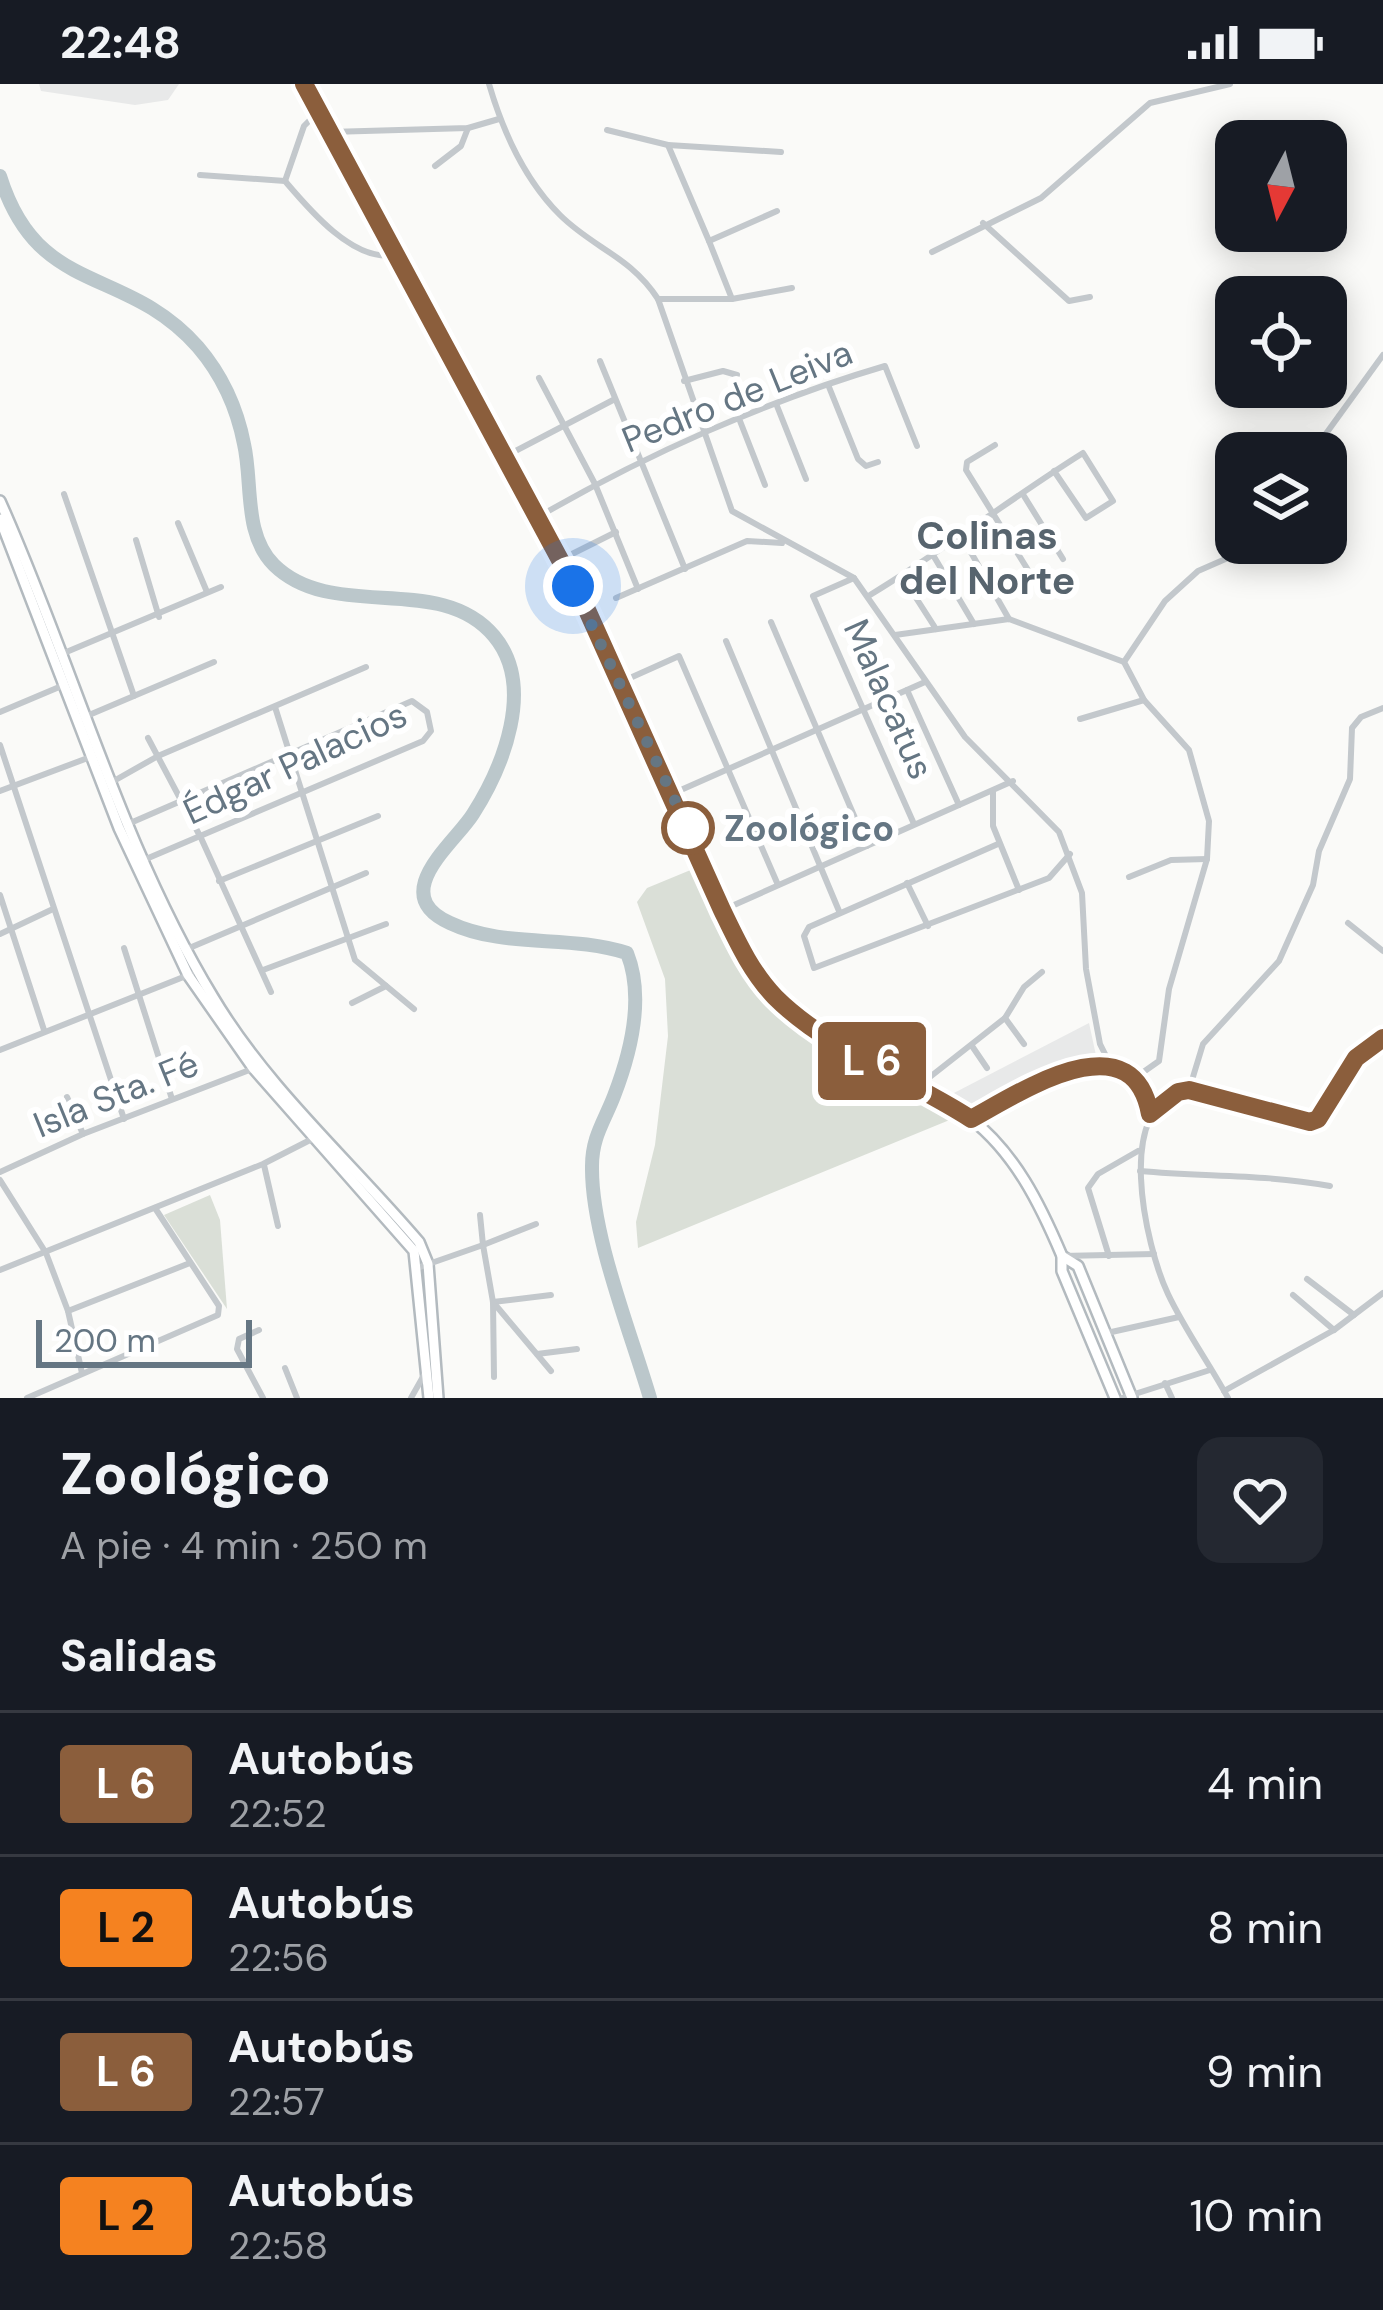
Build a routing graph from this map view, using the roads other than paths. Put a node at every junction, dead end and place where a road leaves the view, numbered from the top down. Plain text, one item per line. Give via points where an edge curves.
1 (307, 84) edge
2 (489, 84) edge
3 (1230, 84) edge
4 (318, 112) junction
5 (499, 118) junction
6 (468, 128) junction
7 (607, 130) dead end
8 (329, 132) junction
9 (668, 146) junction
10 (781, 152) dead end
11 (435, 166) dead end
12 (200, 175) dead end
13 (285, 181) junction
14 (777, 211) dead end
15 (983, 223) junction
16 (709, 241) junction
17 (932, 252) dead end
18 (392, 255) junction
19 (791, 288) dead end
20 (1090, 296) dead end
21 (658, 299) junction
22 (732, 299) junction
23 (1383, 355) edge
24 (600, 361) dead end
25 (737, 375) dead end
26 (539, 378) dead end
27 (684, 381) junction
28 (829, 387) junction
29 (615, 399) junction
30 (777, 406) junction
31 (740, 421) junction
32 (562, 425) junction
33 (1327, 432) edge
34 (705, 435) junction
35 (917, 446) dead end
36 (995, 446) dead end
37 (502, 458) junction
38 (878, 462) dead end
39 (641, 463) junction
40 (1054, 470) junction
41 (806, 478) dead end
42 (595, 484) junction
43 (764, 484) dead end
44 (64, 494) dead end
45 (1023, 496) junction
46 (0, 502) edge
47 (992, 514) junction
48 (0, 519) edge
49 (535, 519) junction
50 (178, 523) dead end
51 (616, 532) junction
52 (961, 535) junction
53 (4, 537) edge
54 (136, 540) dead end
55 (791, 544) junction
56 (933, 555) junction
57 (1063, 560) dead end
58 (559, 561) junction
59 (1215, 564) edge
60 (685, 569) junction
61 (902, 576) junction
62 (854, 578) junction
63 (1033, 578) dead end
64 (221, 587) dead end
65 (638, 589) junction
66 (35, 593) junction
67 (208, 593) junction
68 (870, 595) junction
69 (616, 598) dead end
70 (159, 617) junction
71 (1009, 619) junction
72 (771, 622) dead end
73 (974, 624) junction
74 (936, 629) junction
75 (895, 635) junction
76 (112, 636) junction
77 (726, 641) dead end
78 (64, 653) junction
79 (214, 662) dead end
80 (1124, 662) junction
81 (366, 668) dead end
82 (621, 682) junction
83 (925, 682) junction
84 (67, 684) junction
85 (907, 690) junction
86 (134, 696) junction
87 (1144, 700) junction
88 (275, 707) junction
89 (1383, 708) edge
90 (864, 710) junction
91 (0, 712) edge
92 (84, 717) junction
93 (1080, 719) dead end
94 (817, 730) junction
95 (148, 738) dead end
96 (0, 745) edge
97 (291, 750) junction
98 (772, 750) junction
99 (93, 756) junction
100 (158, 756) junction
101 (728, 769) junction
102 (1013, 781) junction
103 (16, 784) junction
104 (108, 784) junction
105 (0, 790) edge
106 (993, 790) junction
107 (304, 792) junction
108 (674, 794) junction
109 (181, 801) junction
110 (959, 805) junction
111 (378, 816) dead end
112 (914, 824) junction
113 (123, 826) junction
114 (201, 838) junction
115 (319, 839) junction
116 (998, 844) junction
117 (867, 846) junction
118 (1070, 854) junction
119 (146, 859) junction
120 (1207, 859) junction
121 (820, 866) junction
122 (366, 873) dead end
123 (1129, 877) dead end
124 (219, 881) junction
125 (907, 883) junction
126 (778, 885) junction
127 (333, 889) junction
128 (1019, 890) junction
129 (0, 895) edge
130 (53, 909) junction
131 (722, 910) junction
132 (839, 910) junction
133 (1348, 923) dead end
134 (386, 924) dead end
135 (241, 925) junction
136 (928, 926) junction
137 (9, 930) junction
138 (0, 934) edge
139 (348, 937) junction
140 (124, 948) dead end
141 (183, 951) junction
142 (1383, 951) edge
143 (262, 970) junction
144 (1042, 972) dead end
145 (193, 973) junction
146 (386, 986) junction
147 (271, 992) dead end
148 (137, 995) junction
149 (352, 1003) dead end
150 (414, 1010) dead end
151 (92, 1015) junction
152 (1005, 1018) junction
153 (44, 1030) junction
154 (1383, 1038) edge
155 (1024, 1044) dead end
156 (972, 1046) junction
157 (0, 1050) edge
158 (257, 1065) junction
159 (987, 1068) dead end
160 (1113, 1070) junction
161 (918, 1086) junction
162 (1189, 1090) junction
163 (67, 1097) dead end
164 (172, 1099) junction
165 (1150, 1114) junction
166 (124, 1119) junction
167 (971, 1119) junction
168 (82, 1134) junction
169 (314, 1138) junction
170 (1140, 1150) junction
171 (263, 1164) junction
172 (1140, 1171) junction
173 (0, 1176) edge
174 (1330, 1186) dead end
175 (155, 1208) junction
176 (480, 1216) dead end
177 (536, 1224) dead end
178 (278, 1226) dead end
179 (483, 1245) junction
180 (46, 1253) junction
181 (1154, 1254) junction
182 (1063, 1256) junction
183 (1108, 1256) junction
184 (190, 1263) junction
185 (424, 1265) junction
186 (0, 1270) edge
187 (1307, 1280) dead end
188 (1383, 1293) edge
189 (551, 1295) dead end
190 (1293, 1295) dead end
191 (493, 1303) junction
192 (68, 1311) junction
193 (1354, 1315) junction
194 (1180, 1317) junction
195 (427, 1320) junction
196 (260, 1330) dead end
197 (1334, 1330) junction
198 (1106, 1334) junction
199 (577, 1349) dead end
200 (537, 1354) junction
201 (285, 1368) dead end
202 (1211, 1370) junction
203 (551, 1371) dead end
204 (426, 1372) junction
205 (82, 1375) junction
206 (494, 1377) dead end
207 (1165, 1383) junction
208 (1226, 1395) edge
209 (1125, 1397) edge
210 (27, 1398) edge
211 (263, 1398) edge
212 (297, 1398) edge
213 (411, 1398) edge
214 (434, 1398) edge
215 (1172, 1398) edge

1 - 4 main road
2 - 5 street
3 - 15 street via 1150,103 1041,198
4 - 8 main road
4 - 13 street via 304,126
5 - 6 street
5 - 21 street via 562,217 642,275
6 - 8 street
6 - 11 street via 461,146
7 - 9 street
8 - 18 main road
9 - 10 street
9 - 16 street
12 - 13 street
13 - 18 street via 358,248
14 - 16 street
15 - 17 street
15 - 20 street via 1069,301
16 - 22 street
18 - 37 main road
19 - 22 street
21 - 22 street
21 - 27 street
23 - 33 street
24 - 29 street
25 - 27 street
26 - 32 street
27 - 34 street
28 - 30 street, Pedro de Leiva
28 - 35 street, Pedro de Leiva via 884,366
28 - 38 street via 858,459
29 - 32 street
29 - 39 street
30 - 31 street, Pedro de Leiva
30 - 41 street
31 - 34 street, Pedro de Leiva
31 - 43 street
32 - 37 street
32 - 42 street
34 - 39 street, Pedro de Leiva
34 - 55 street via 732,511
36 - 47 street via 965,467
37 - 49 main road
39 - 42 street, Pedro de Leiva
39 - 60 street
40 - 40 street via 1087,454 1113,499 1086,518
40 - 45 street
42 - 49 street, Pedro de Leiva
42 - 51 street
44 - 76 street
45 - 47 street
45 - 57 street
46 - 66 main road
47 - 52 street
47 - 63 street
48 - 53 main road
49 - 58 main road
50 - 67 street
51 - 58 street
51 - 65 street
52 - 56 street
52 - 71 street
53 - 66 main road
54 - 70 street
55 - 60 street via 747,541
55 - 62 street
56 - 61 street
56 - 73 street
58 - 82 main road
59 - 80 street via 1165,602
60 - 65 street
61 - 68 street
61 - 74 street
62 - 68 street
62 - 90 street, Malacatus via 813,596
64 - 67 street
65 - 69 street
66 - 78 main road
66 - 84 main road
67 - 70 street
68 - 75 street
70 - 76 street
71 - 73 street
71 - 80 street
72 - 94 street
73 - 74 street
74 - 75 street
75 - 83 street
76 - 78 street
76 - 86 street
77 - 98 street
78 - 92 main road
79 - 86 street
80 - 87 street
81 - 88 street
82 - 101 street via 679,656
82 - 108 main road
83 - 85 street
83 - 102 street via 965,737
84 - 91 street
84 - 92 main road
85 - 90 street
85 - 110 street
86 - 92 street
87 - 93 street
87 - 120 street via 1196,767 1209,821
88 - 97 street
88 - 100 street
89 - 162 street via 1352,728 1349,779 1279,961 1203,1044
90 - 94 street
90 - 112 street, Malacatus
92 - 99 main road
92 - 104 main road
94 - 98 street
94 - 117 street
95 - 100 street
96 - 103 street
97 - 107 street
97 - 107 street, Édgar Palacios via 412,701 427,712 430,736
97 - 109 street
98 - 101 street
98 - 121 street
99 - 103 street
99 - 104 main road
100 - 104 street
100 - 109 street
101 - 108 street
101 - 126 street
102 - 106 street
102 - 118 street
103 - 105 street
103 - 130 street
104 - 113 main road
106 - 110 street
106 - 116 street
107 - 114 street, Édgar Palacios
107 - 115 street
108 - 131 main road
109 - 113 street
109 - 114 street
110 - 112 street
111 - 115 street
112 - 117 street
113 - 119 main road
113 - 141 main road
114 - 119 street, Édgar Palacios
114 - 124 street
115 - 124 street
115 - 127 street
116 - 125 street
116 - 128 street
117 - 121 street
118 - 128 street via 1049,878
118 - 160 street via 1082,893 1094,1024
119 - 141 main road
120 - 123 street via 1171,860
120 - 160 street via 1169,989 1159,1061 1142,1073
121 - 126 street
121 - 132 street
122 - 127 street
124 - 135 street
125 - 132 street
125 - 136 street
126 - 131 street
127 - 135 street
127 - 139 street
128 - 136 street
129 - 137 street
130 - 137 street
130 - 151 street
131 - 161 main road via 777,999
132 - 136 street via 806,931 816,969
133 - 142 street
134 - 139 street
135 - 141 street
135 - 143 street
137 - 138 street
137 - 153 street
139 - 143 street
139 - 146 street via 355,960
140 - 148 street
141 - 145 main road
143 - 147 street
144 - 152 street
145 - 148 street
145 - 158 main road
146 - 149 street
146 - 150 street
148 - 151 street
148 - 164 street
151 - 153 street
151 - 166 street
152 - 155 street
152 - 156 street
153 - 157 street
154 - 162 street via 1356,1058 1310,1122
156 - 159 street
156 - 161 street
158 - 164 street, Isla Sta. Fé
158 - 169 main road
158 - 185 main road via 418,1242
160 - 165 street via 1138,1087
160 - 167 street via 1069,1066
161 - 167 main road
162 - 165 street
163 - 168 street
164 - 166 street, Isla Sta. Fé
165 - 170 street
166 - 168 street, Isla Sta. Fé
167 - 182 main road via 1018,1167
168 - 173 street, Isla Sta. Fé
169 - 171 street
169 - 185 main road
170 - 172 street
170 - 183 street via 1088,1188
171 - 175 street
171 - 178 street
172 - 174 street via 1221,1179 1249,1173
172 - 181 street
173 - 180 street
175 - 180 street
175 - 184 street
176 - 179 street
177 - 179 street
179 - 185 street
179 - 191 street
180 - 186 street
180 - 192 street
181 - 183 street
181 - 194 street
182 - 183 street
182 - 198 main road via 1078,1266
182 - 209 main road via 1063,1271
184 - 192 street
184 - 205 street via 220,1311
185 - 195 main road
187 - 193 street
188 - 193 street
189 - 191 street
190 - 197 street
191 - 200 street
191 - 206 street
192 - 205 street
193 - 197 street
194 - 198 street
194 - 202 street
195 - 204 main road
195 - 214 main road
196 - 211 street via 237,1349
197 - 208 street
198 - 209 main road
199 - 200 street
200 - 203 street
201 - 212 street
202 - 207 street
202 - 208 street
204 - 213 street
204 - 214 main road
205 - 210 street
207 - 209 street
207 - 215 street

